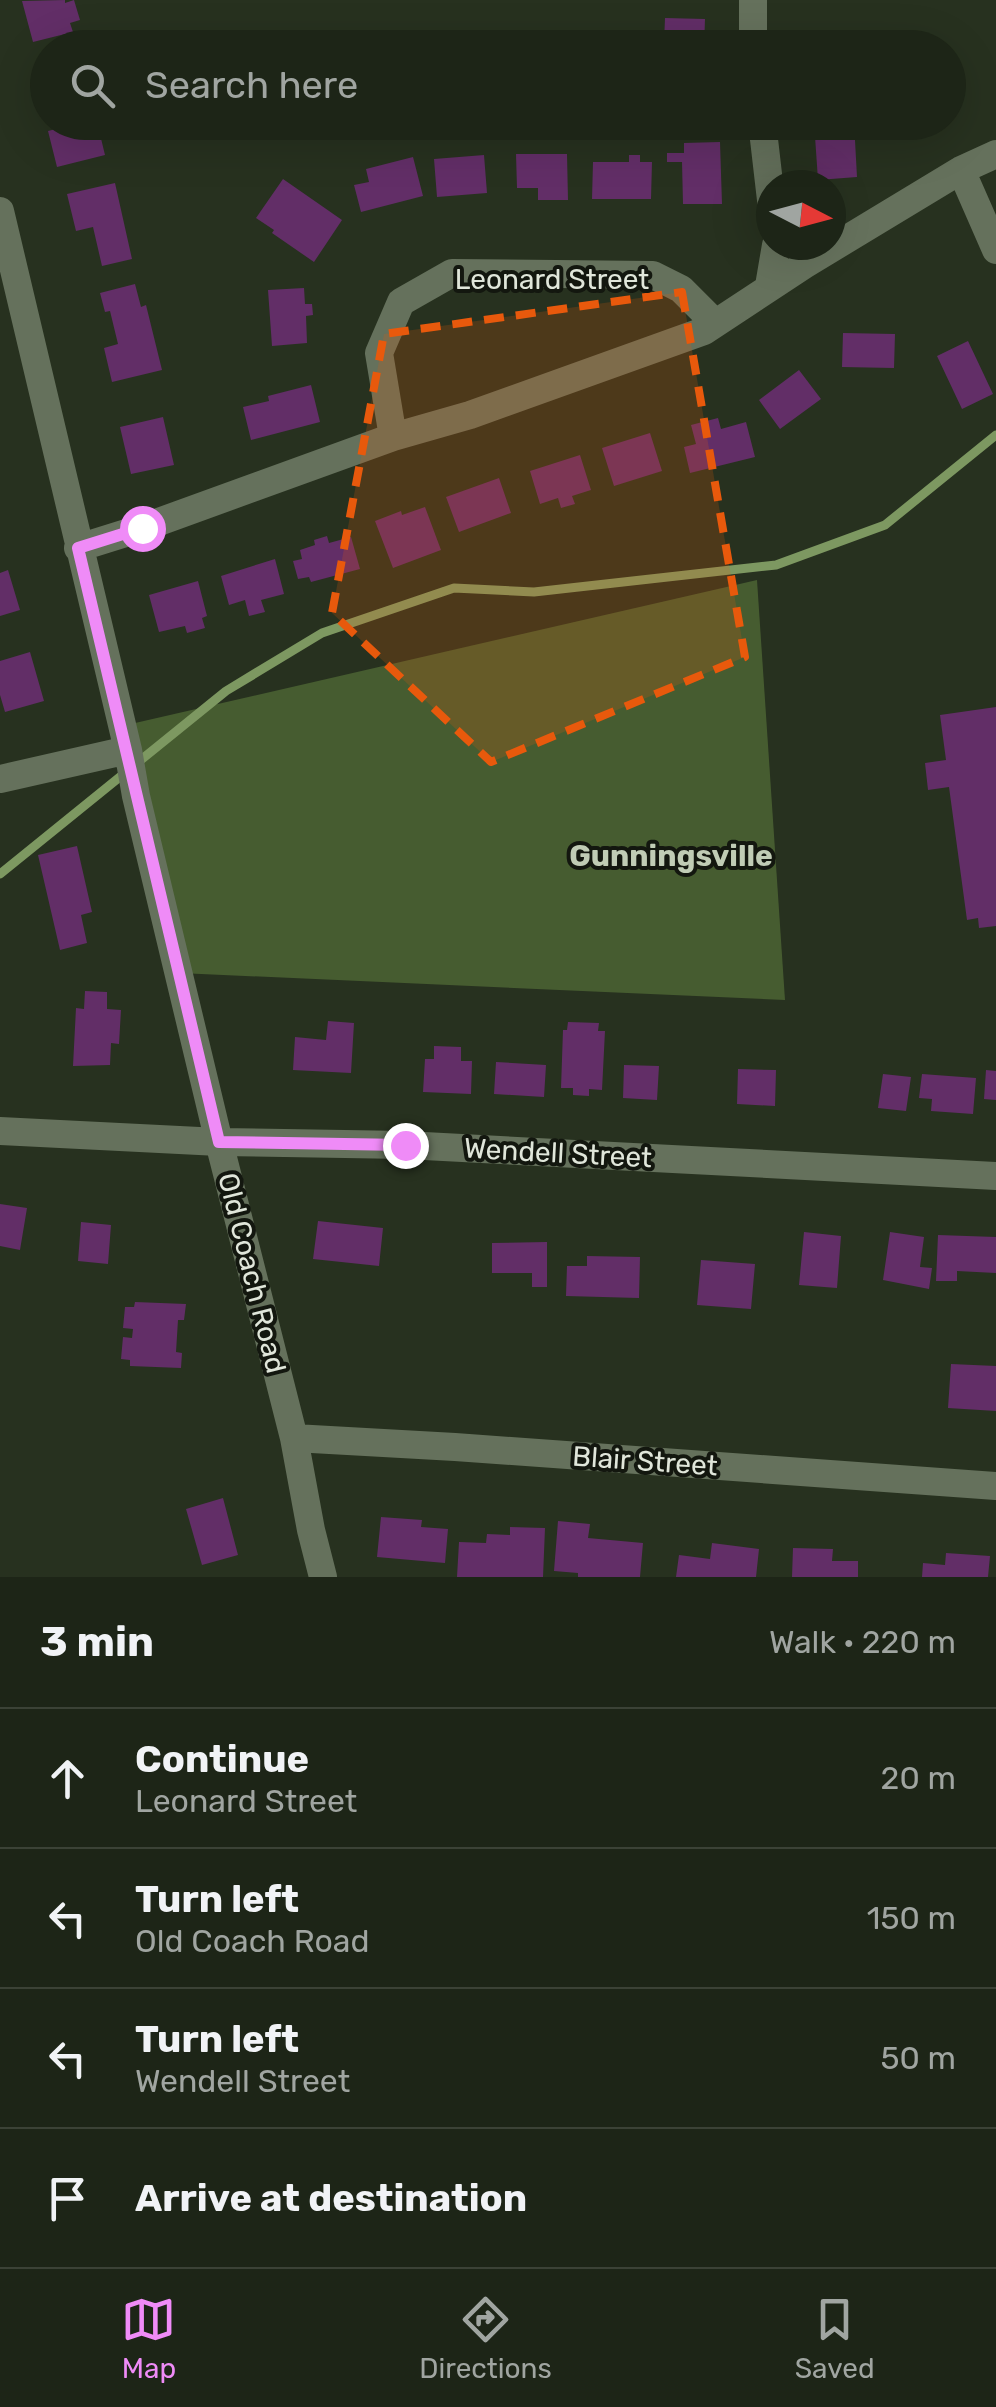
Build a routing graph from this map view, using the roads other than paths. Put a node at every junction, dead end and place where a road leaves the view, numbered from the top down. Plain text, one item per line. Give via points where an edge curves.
1 (753, 0) edge
2 (753, 30) edge
3 (764, 140) edge
4 (996, 154) edge
5 (768, 170) edge
6 (961, 170) junction
7 (0, 210) edge
8 (996, 250) edge
9 (774, 260) edge
10 (770, 286) junction
11 (714, 323) junction
12 (393, 437) junction
13 (78, 548) junction
14 (128, 750) junction
15 (0, 779) edge
16 (0, 1131) edge
17 (219, 1142) junction
18 (996, 1176) edge
19 (294, 1438) junction
20 (996, 1486) edge
21 (323, 1577) edge

1 - 2 street
3 - 5 street
4 - 6 street
6 - 8 street
6 - 10 street
7 - 13 street, Old Coach Road
9 - 10 street
10 - 11 street
11 - 12 street
11 - 12 street, Leonard Street via 681,290 653,276 452,273 400,302 380,354
12 - 13 street
13 - 14 street, Old Coach Road
14 - 15 street
14 - 17 street, Old Coach Road
16 - 17 street, Wendell Street
17 - 18 street, Wendell Street via 405,1145
17 - 19 street, Old Coach Road
19 - 20 street, Blair Street
19 - 21 street, Old Coach Road

